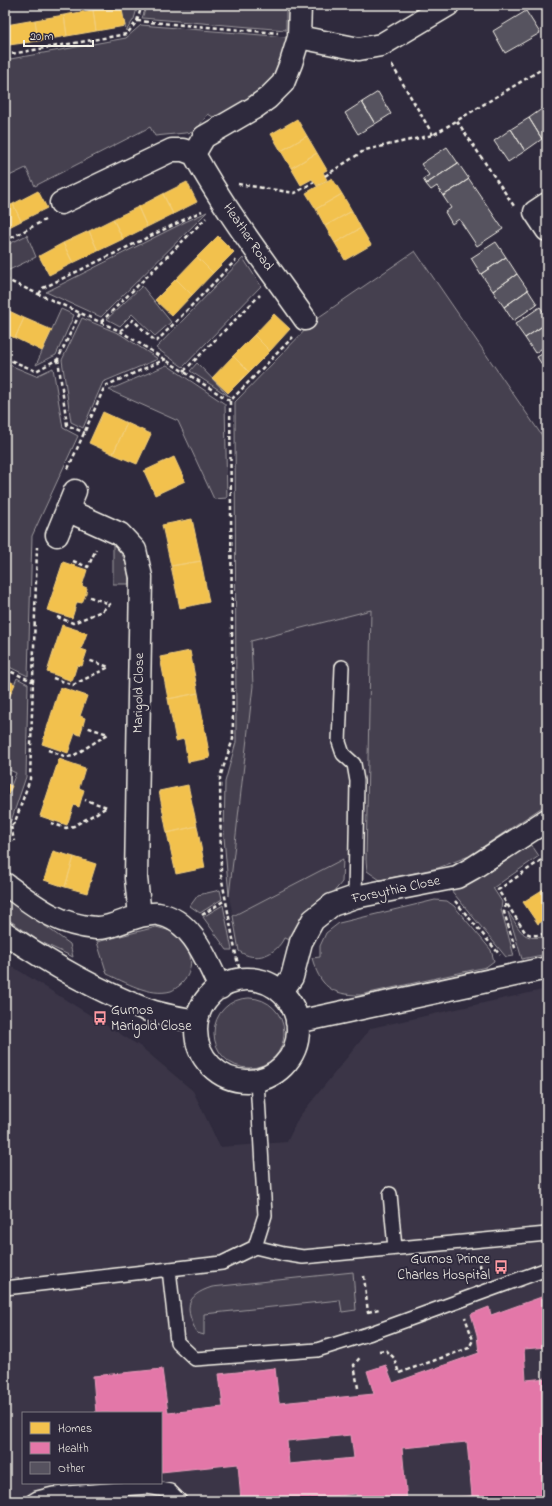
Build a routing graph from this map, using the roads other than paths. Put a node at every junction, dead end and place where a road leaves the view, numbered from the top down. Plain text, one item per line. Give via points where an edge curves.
1 (300, 5) edge
2 (448, 5) edge
3 (299, 37) junction
4 (194, 154) junction
5 (61, 203) road end
6 (541, 208) edge
7 (547, 230) edge
8 (305, 319) road end
9 (57, 535) dead end
10 (342, 667) dead end
11 (547, 820) edge
12 (5, 884) edge
13 (355, 897) junction
14 (140, 916) junction
15 (5, 933) edge
16 (547, 968) edge
17 (220, 988) junction
18 (281, 992) junction
19 (196, 1021) junction
20 (298, 1022) junction
21 (257, 1081) junction
22 (390, 1194) dead end
23 (547, 1234) edge
24 (255, 1247) junction
25 (395, 1248) junction
26 (169, 1269) junction
27 (547, 1269) edge
28 (5, 1288) edge
29 (32, 1501) edge
30 (180, 1501) edge

1 - 3 street
2 - 3 street via 381,45 359,49
3 - 4 street via 282,83 254,108 204,137
4 - 5 street via 184,150 172,150
4 - 8 street, Heather Road via 218,203
6 - 7 street
9 - 14 street, Marigold Close via 69,491 135,550 141,577 136,878
10 - 13 lane via 339,742 343,754 354,764 357,781
11 - 13 street, Forsythia Close via 457,877
12 - 14 street via 61,922 98,928
13 - 18 street, Forsythia Close via 332,906 313,920 301,942 292,977
14 - 17 street via 158,914 178,922 194,939
15 - 19 street via 87,983 146,1010
16 - 20 street
17 - 18 street via 234,980 251,979 267,983
17 - 19 street via 205,999
18 - 20 street via 292,1006
19 - 21 street via 197,1046 214,1070 227,1078 242,1082
20 - 21 street via 293,1052 284,1066 272,1075
21 - 24 lane via 265,1216
22 - 25 lane
23 - 25 lane
24 - 25 lane via 303,1257
24 - 26 lane via 222,1263
26 - 27 lane via 177,1342 195,1359 317,1350
26 - 28 lane
29 - 30 lane via 53,1494 148,1487 170,1491

